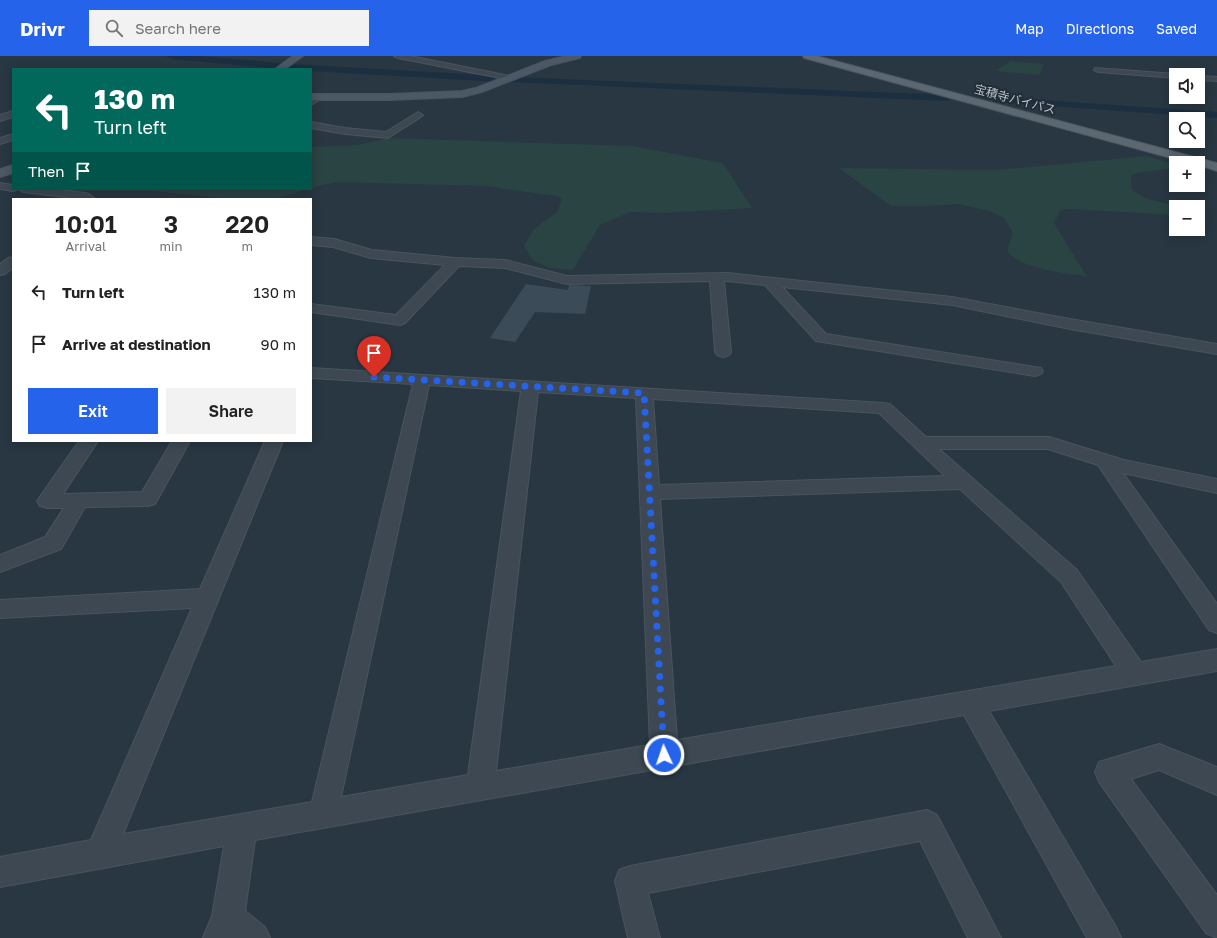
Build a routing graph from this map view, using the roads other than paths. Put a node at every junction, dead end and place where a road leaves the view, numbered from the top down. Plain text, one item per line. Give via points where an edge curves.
1 (299, 56) edge
2 (398, 56) edge
3 (577, 56) edge
4 (807, 56) edge
5 (819, 56) edge
6 (281, 68) edge
7 (1098, 70) dead end
8 (1169, 75) edge
9 (510, 78) junction
10 (1205, 78) edge
11 (1217, 79) edge
12 (316, 97) edge
13 (12, 114) edge
14 (418, 115) dead end
15 (0, 118) edge
16 (312, 119) edge
17 (12, 137) edge
18 (0, 141) edge
19 (1217, 162) edge
20 (1217, 167) edge
21 (12, 169) edge
22 (0, 173) edge
23 (0, 186) edge
24 (12, 188) edge
25 (32, 190) edge
26 (88, 198) edge
27 (312, 241) edge
28 (12, 262) edge
29 (455, 262) junction
30 (0, 271) edge
31 (717, 277) junction
32 (769, 281) junction
33 (312, 308) edge
34 (1217, 349) edge
35 (723, 352) dead end
36 (1036, 371) dead end
37 (312, 373) edge
38 (422, 380) junction
39 (530, 386) junction
40 (644, 393) junction
41 (88, 442) edge
42 (180, 442) edge
43 (274, 442) edge
44 (921, 443) junction
45 (1104, 460) junction
46 (964, 482) junction
47 (1217, 486) edge
48 (649, 492) junction
49 (78, 501) junction
50 (0, 564) edge
51 (207, 598) junction
52 (0, 609) edge
53 (1217, 623) edge
54 (1217, 660) edge
55 (1135, 674) junction
56 (970, 702) junction
57 (664, 755) junction
58 (1217, 781) edge
59 (480, 787) junction
60 (323, 814) junction
61 (242, 828) junction
62 (100, 853) junction
63 (0, 872) edge
64 (1217, 922) edge
65 (224, 928) edge
66 (254, 938) edge
67 (644, 938) edge
68 (985, 938) edge
69 (1105, 938) edge

1 - 6 street
2 - 9 street
3 - 9 street via 548,63
4 - 20 main road, 宝積寺バイパス
5 - 19 main road, 宝積寺バイパス
7 - 8 street
9 - 12 street via 462,94
10 - 11 street
13 - 15 street
14 - 16 street via 388,135 345,130
17 - 18 street
21 - 22 street
23 - 24 street
25 - 26 street
27 - 29 street via 334,243 371,254
28 - 30 street
29 - 31 street via 505,264 567,280
29 - 33 street via 400,320
31 - 32 street
31 - 35 street
32 - 34 street via 952,301 1077,326
32 - 36 street via 821,338
37 - 38 street
38 - 39 street
38 - 60 street
39 - 40 street
39 - 59 street
40 - 44 street via 884,408
40 - 48 street
41 - 49 street via 47,501
42 - 49 street via 148,499
43 - 51 street
44 - 45 street via 1049,443
44 - 46 street
45 - 47 street
45 - 53 street
46 - 48 street
46 - 55 street via 1069,576
48 - 57 street
49 - 50 street via 53,543
51 - 52 street
51 - 62 street
54 - 55 street
55 - 56 street
56 - 57 street
56 - 69 street
57 - 59 street
58 - 64 street via 1159,757 1109,772
59 - 60 street
60 - 61 street
61 - 62 street
61 - 65 street
62 - 63 street
65 - 66 street
67 - 68 street via 630,881 927,825

